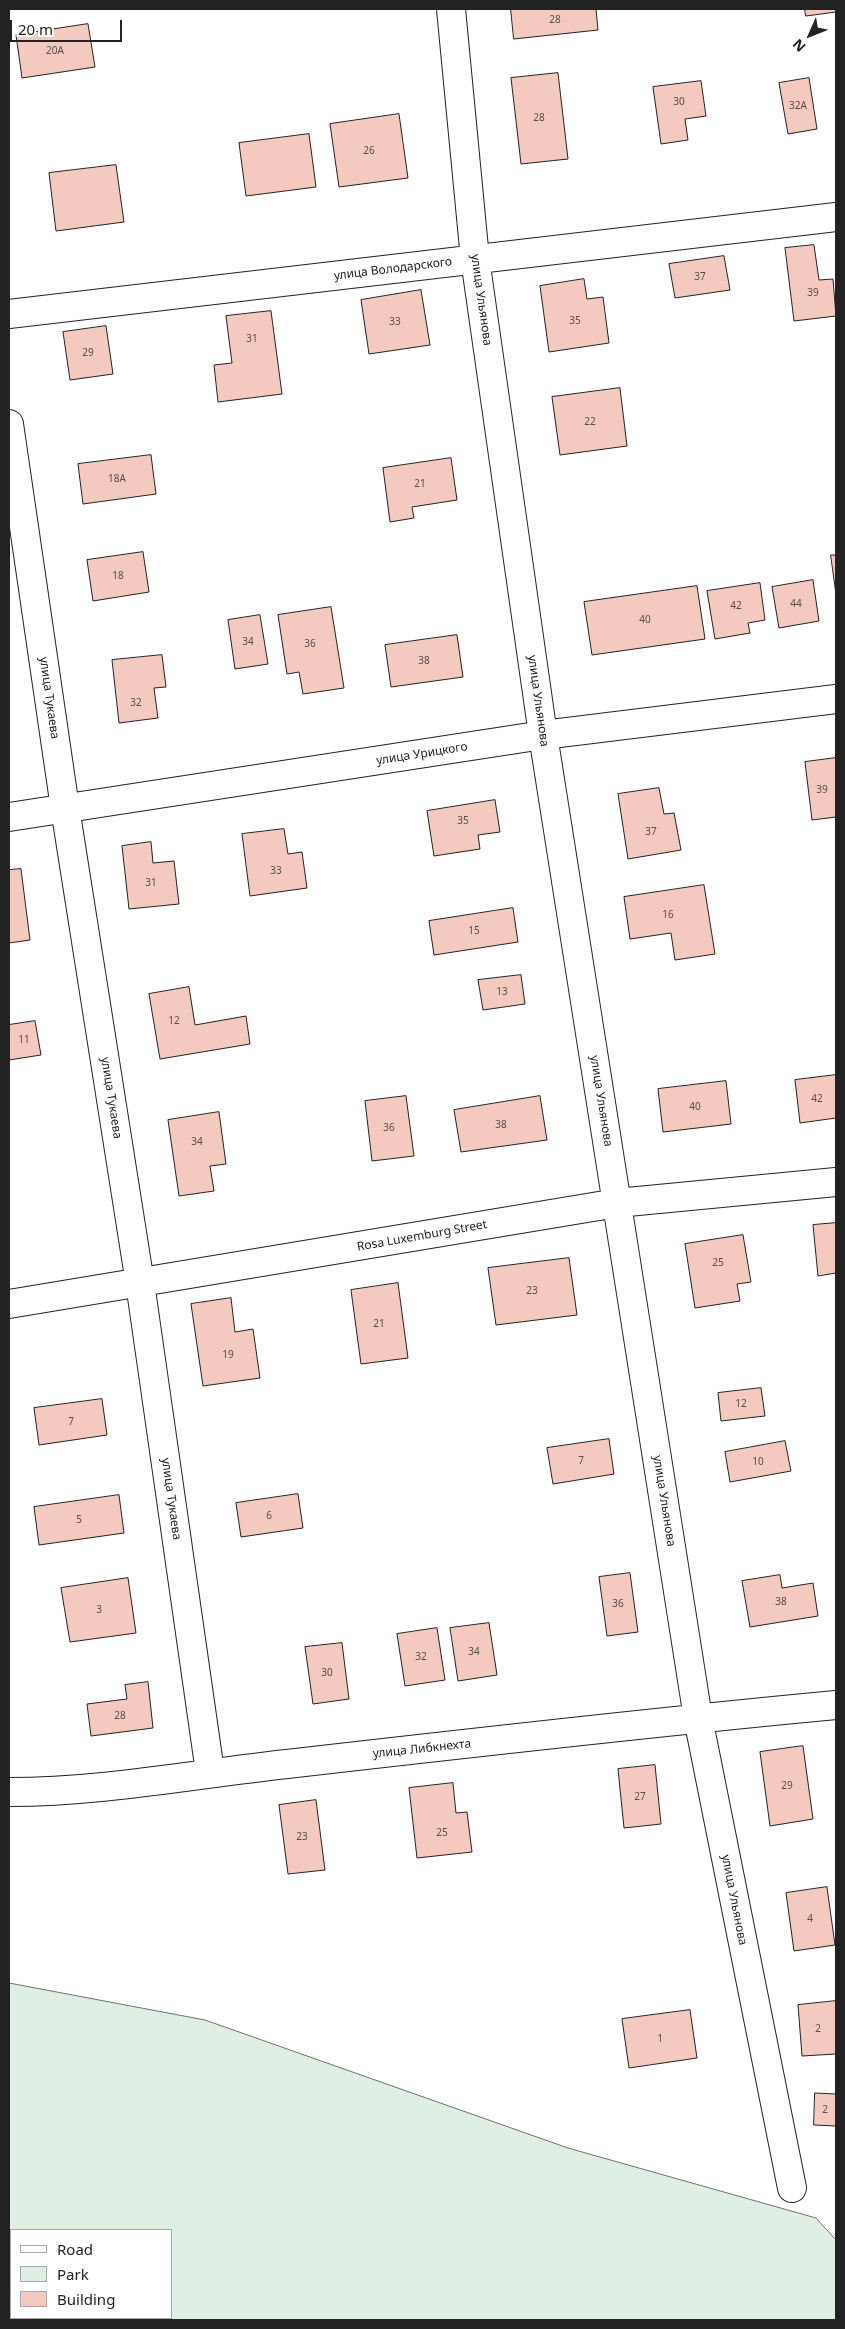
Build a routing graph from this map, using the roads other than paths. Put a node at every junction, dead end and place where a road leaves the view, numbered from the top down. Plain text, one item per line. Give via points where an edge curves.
1 (451, 9) edge
2 (836, 217) edge
3 (475, 259) junction
4 (9, 314) edge
5 (9, 424) edge
6 (836, 699) edge
7 (543, 735) junction
8 (65, 808) junction
9 (9, 816) edge
10 (836, 1182) edge
11 (616, 1203) junction
12 (140, 1283) junction
13 (9, 1304) edge
14 (836, 1705) edge
15 (698, 1718) junction
16 (210, 1772) junction
17 (9, 1792) edge
18 (792, 2188) dead end

1 - 3 street, улица Ульянова
2 - 3 street, улица Володарского
3 - 4 street, улица Володарского
3 - 7 street, улица Ульянова
5 - 8 street, улица Тукаева
6 - 7 street, улица Урицкого
7 - 8 street, улица Урицкого
7 - 11 street, улица Ульянова
8 - 9 street, улица Урицкого
8 - 12 street, улица Тукаева
10 - 11 street, Rosa Luxemburg Street
11 - 12 street, Rosa Luxemburg Street
11 - 15 street, улица Ульянова
12 - 13 street, Rosa Luxemburg Street
12 - 16 street, улица Тукаева
14 - 15 street, улица Либкнехта
15 - 16 street, улица Либкнехта
15 - 18 street, улица Ульянова
16 - 17 street, улица Либкнехта via 57,1792

